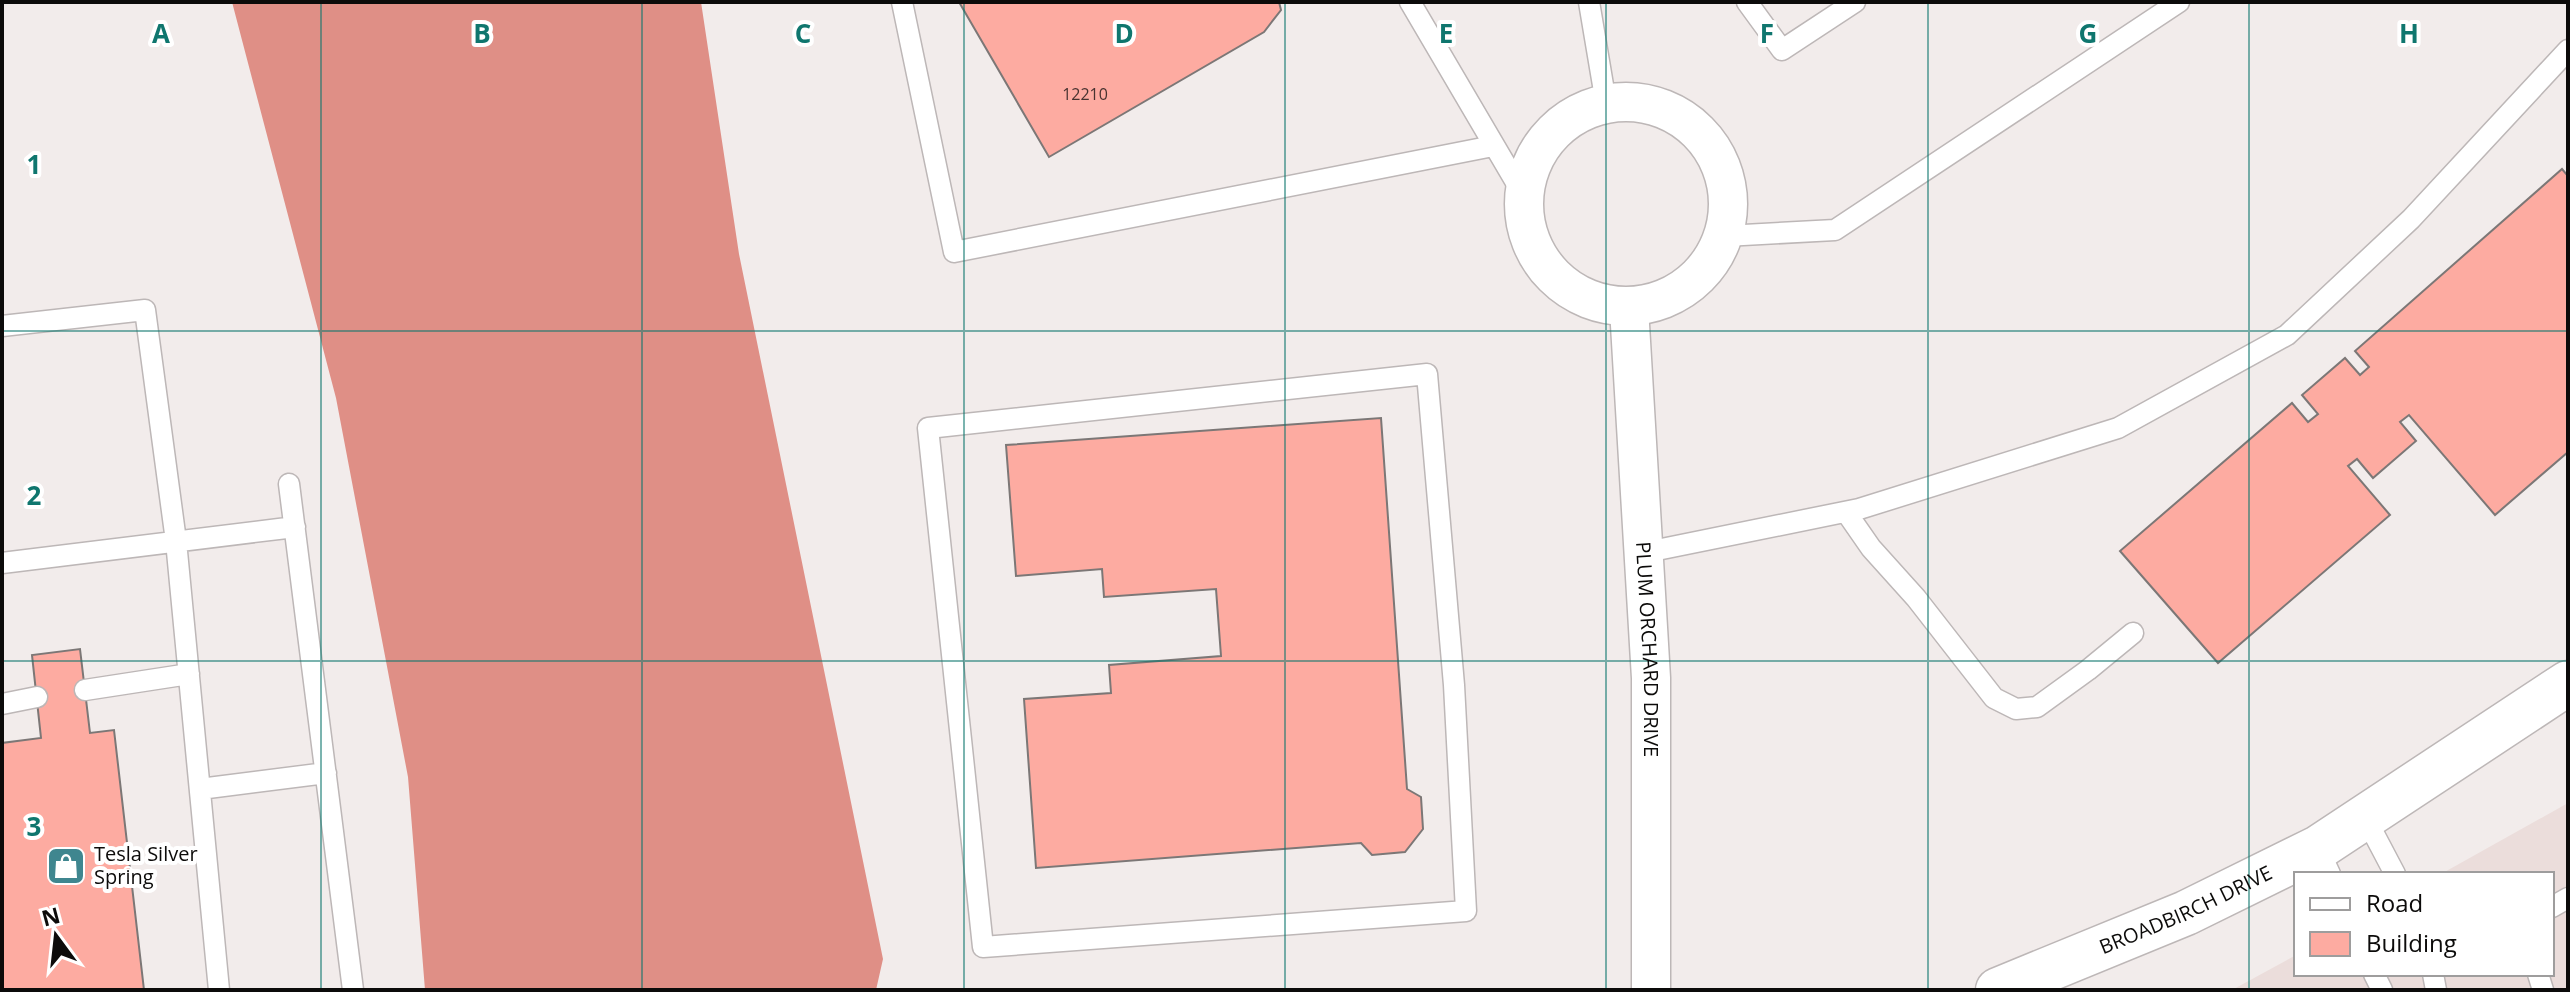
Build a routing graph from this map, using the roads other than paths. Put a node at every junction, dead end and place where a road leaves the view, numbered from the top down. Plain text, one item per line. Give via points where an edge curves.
1 (902, 2) edge
2 (1410, 2) edge
3 (1589, 2) edge
4 (1747, 2) edge
5 (1855, 2) edge
6 (2179, 2) edge
7 (2564, 64) edge
8 (1606, 103) junction
9 (1493, 146) junction
10 (1524, 196) junction
11 (1725, 236) junction
12 (1629, 308) junction
13 (2, 326) edge
14 (289, 484) dead end
15 (1846, 512) junction
16 (295, 527) junction
17 (176, 541) junction
18 (1642, 553) junction
19 (2, 563) edge
20 (2133, 633) dead end
21 (189, 674) junction
22 (2568, 683) edge
23 (1454, 685) joint
24 (85, 690) dead end
25 (37, 697) dead end
26 (2, 704) edge
27 (326, 773) junction
28 (200, 789) junction
29 (2365, 817) junction
30 (2324, 861) edge
31 (2294, 872) edge
32 (2295, 872) edge
33 (2394, 872) edge
34 (219, 990) edge
35 (353, 990) edge
36 (1651, 990) edge
37 (1998, 990) edge

1 - 9 lane via 954,252
2 - 9 lane
3 - 8 lane
4 - 5 lane via 1782,50
6 - 11 lane via 1835,230
7 - 15 lane via 2287,335 2118,428
8 - 10 street via 1575,115 1549,136 1531,164
8 - 11 street via 1648,103 1688,121 1717,153 1730,194
9 - 10 lane
10 - 12 street via 1526,230 1541,262 1564,287 1595,303
11 - 12 street via 1704,273 1671,298
12 - 18 street, PLUM ORCHARD DRIVE
13 - 17 lane via 145,310
14 - 16 lane
15 - 18 lane
15 - 20 lane via 1994,698 2016,709 2037,707
16 - 17 lane
16 - 27 lane
17 - 19 lane
17 - 21 lane
18 - 36 street, PLUM ORCHARD DRIVE via 1651,678
21 - 24 lane
21 - 28 lane
22 - 29 street, BROADBIRCH DRIVE
23 - 23 lane via 1427,374 928,428 983,947 1466,911
25 - 26 lane
27 - 28 lane
27 - 35 lane
28 - 34 lane
29 - 30 street, BROADBIRCH DRIVE
29 - 33 lane
30 - 32 street, BROADBIRCH DRIVE
31 - 37 street, BROADBIRCH DRIVE

